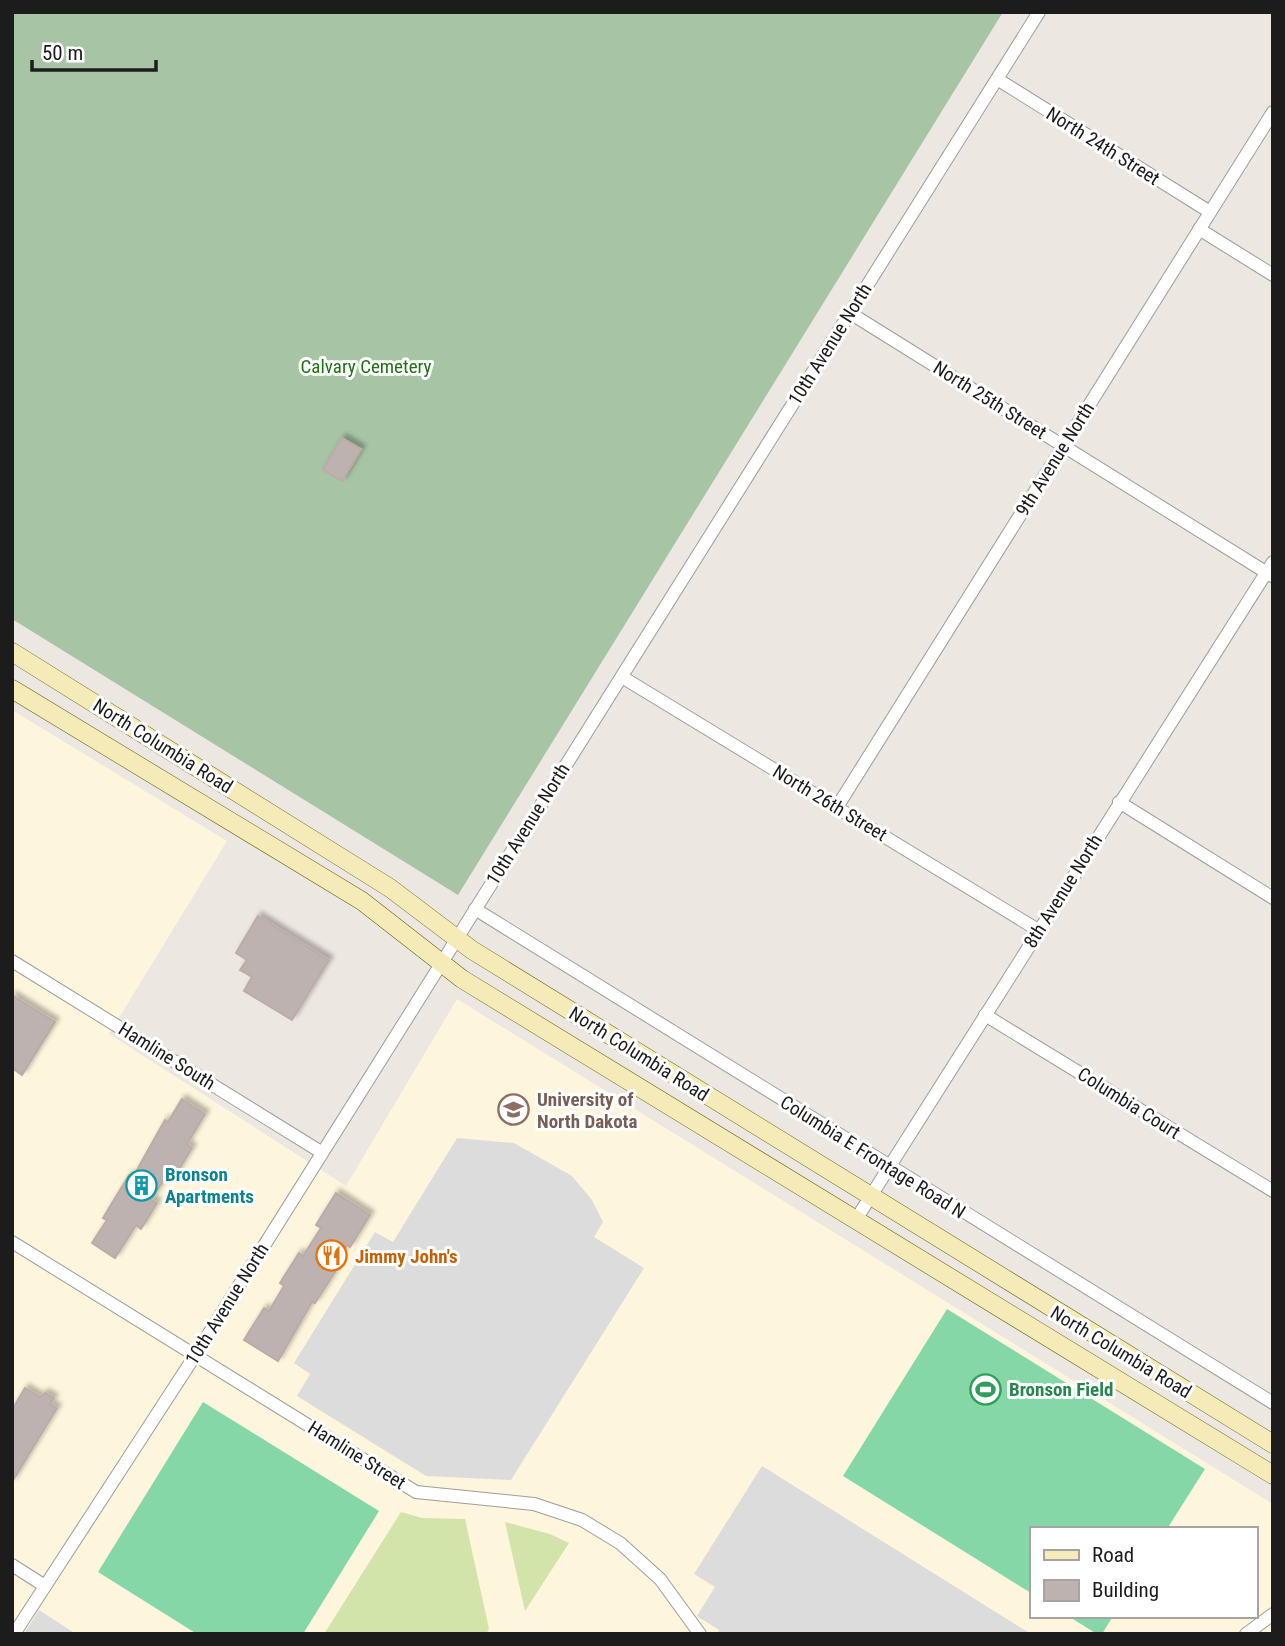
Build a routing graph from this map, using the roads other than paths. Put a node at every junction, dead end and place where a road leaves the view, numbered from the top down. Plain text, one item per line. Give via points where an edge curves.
1 (1039, 12) edge
2 (997, 79) junction
3 (1273, 112) edge
4 (1210, 212) junction
5 (1199, 229) junction
6 (1273, 275) edge
7 (850, 313) junction
8 (1063, 445) junction
9 (1271, 570) edge
10 (12, 652) edge
11 (622, 677) junction
12 (12, 688) edge
13 (1119, 802) junction
14 (837, 807) junction
15 (1273, 898) edge
16 (475, 909) junction
17 (1038, 930) junction
18 (457, 938) junction
19 (12, 961) edge
20 (441, 963) junction
21 (985, 1015) junction
22 (321, 1152) junction
23 (889, 1167) junction
24 (1273, 1191) edge
25 (870, 1198) junction
26 (855, 1221) junction
27 (12, 1242) edge
28 (196, 1354) junction
29 (1273, 1402) edge
30 (1273, 1444) edge
31 (1273, 1475) edge
32 (12, 1565) edge
33 (46, 1586) junction
34 (1273, 1614) edge
35 (14, 1634) edge
36 (700, 1634) edge
37 (1246, 1634) edge

1 - 2 street, 10th Avenue North
2 - 4 street, North 24th Street
2 - 7 street, 10th Avenue North
3 - 4 street, 9th Avenue North
4 - 5 street, 9th Avenue North
5 - 6 street
5 - 8 street, 9th Avenue North
7 - 8 street, North 25th Street
7 - 11 street, 10th Avenue North
8 - 9 street, North 25th Street
8 - 14 street, 9th Avenue North
9 - 13 street, 8th Avenue North
10 - 18 main road, North Columbia Road via 390,888
11 - 14 street, North 26th Street
11 - 16 street, 10th Avenue North
12 - 20 main road, North Columbia Road via 362,901
13 - 15 street
13 - 17 street, 8th Avenue North
14 - 17 street, North 26th Street
16 - 18 street, 10th Avenue North
16 - 23 street, Columbia E Frontage Road N
17 - 21 street, 8th Avenue North
18 - 20 street, 10th Avenue North
18 - 25 main road, North Columbia Road
19 - 22 street, Hamline South
20 - 22 street, 10th Avenue North
20 - 26 main road, North Columbia Road
21 - 23 street, 8th Avenue North
21 - 24 street, Columbia Court
22 - 28 street, 10th Avenue North
23 - 25 street, 8th Avenue North
23 - 29 street, Columbia E Frontage Road N
25 - 26 street, 8th Avenue North
25 - 30 main road, North Columbia Road
26 - 31 main road, North Columbia Road
27 - 28 street, Hamline Street
28 - 33 street, 10th Avenue North
28 - 36 street, Hamline Street via 416,1492 534,1504 582,1520 620,1543 660,1578
32 - 33 street
33 - 35 street, 10th Avenue North
34 - 37 street

